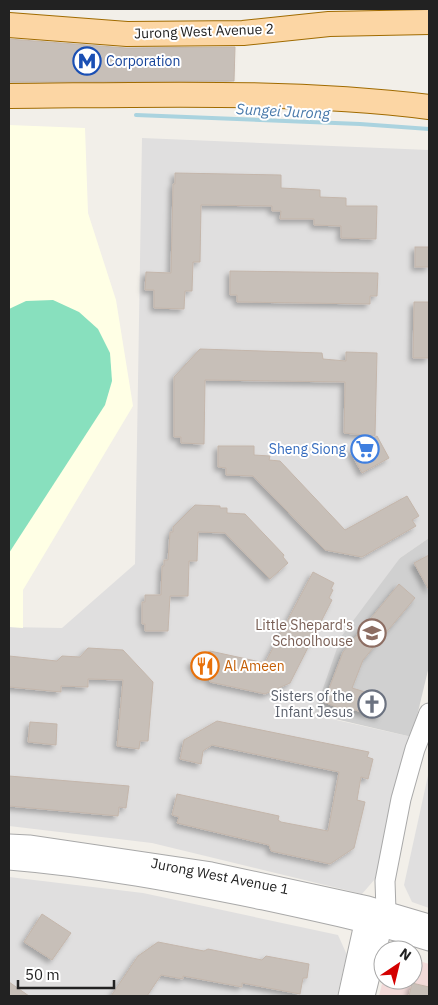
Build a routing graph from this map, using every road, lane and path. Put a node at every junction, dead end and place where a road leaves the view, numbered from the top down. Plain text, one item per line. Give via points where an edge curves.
1 (429, 22) edge
2 (9, 25) edge
3 (9, 96) edge
4 (429, 107) edge
5 (429, 713) edge
6 (9, 844) edge
7 (9, 860) edge
8 (375, 916) junction
9 (429, 924) edge
10 (429, 941) edge
11 (348, 996) edge
12 (365, 996) edge

1 - 2 main road, Jurong West Avenue 2 via 329,24 243,33 127,34
3 - 4 main road via 234,95
5 - 8 street via 401,799
6 - 8 street, Jurong West Avenue 1 via 211,872
7 - 8 street, Jurong West Avenue 1 via 135,875
8 - 9 street, Jurong West Avenue 1
8 - 10 street, Jurong West Avenue 1
8 - 11 street
8 - 12 street

